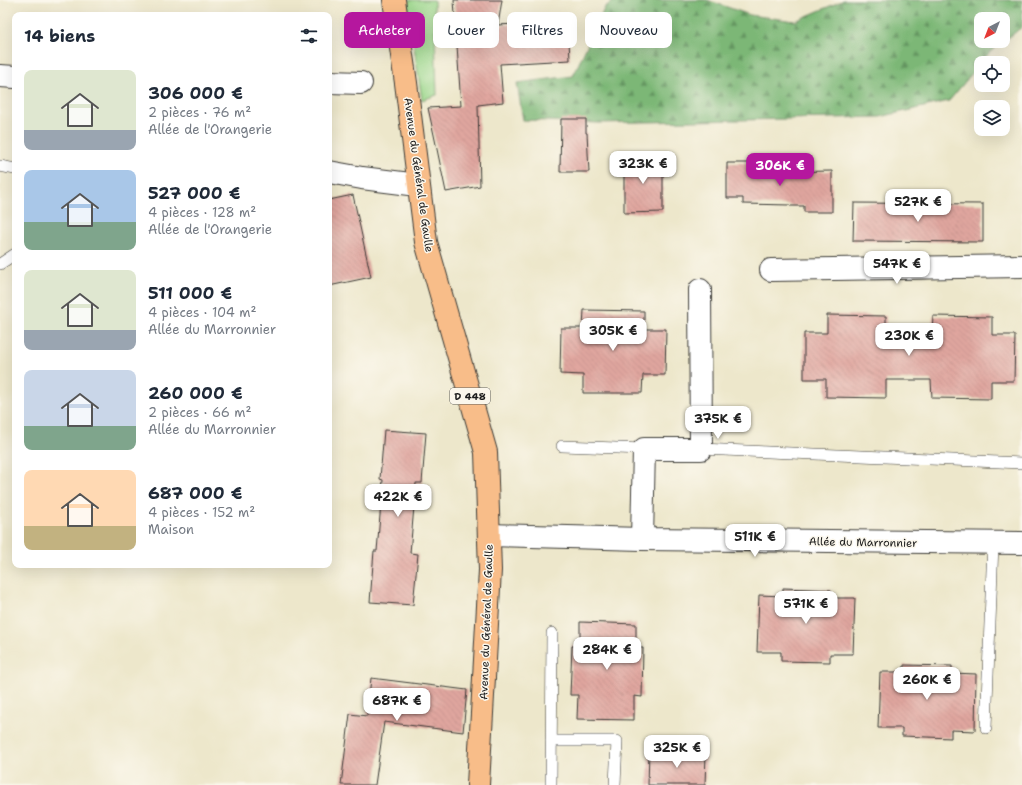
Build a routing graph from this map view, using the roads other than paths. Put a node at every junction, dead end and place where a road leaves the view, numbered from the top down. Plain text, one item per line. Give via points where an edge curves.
1 (395, 4) edge
2 (0, 76) edge
3 (12, 77) edge
4 (332, 82) edge
5 (361, 83) dead end
6 (0, 166) edge
7 (12, 168) edge
8 (332, 173) edge
9 (418, 185) junction
10 (12, 256) edge
11 (0, 264) edge
12 (1022, 266) edge
13 (771, 270) dead end
14 (700, 290) dead end
15 (562, 446) dead end
16 (644, 449) junction
17 (701, 449) junction
18 (1022, 463) edge
19 (489, 535) junction
20 (642, 539) junction
21 (993, 543) junction
22 (1022, 543) edge
23 (552, 633) dead end
24 (986, 728) dead end
25 (551, 741) junction
26 (478, 785) edge
27 (551, 785) edge
28 (615, 785) edge

1 - 9 main road, Avenue du Général de Gaulle / D 448
2 - 3 street
4 - 5 street
6 - 7 lane
8 - 9 street
9 - 19 main road, Avenue du Général de Gaulle / D 448 via 426,242 486,452
10 - 11 lane
12 - 13 street
14 - 17 street
15 - 16 lane
16 - 17 street
16 - 20 street
17 - 18 lane
19 - 20 street, Allée du Marronnier
19 - 26 main road, Avenue du Général de Gaulle / D 448 via 490,570
20 - 21 street, Allée du Marronnier
21 - 22 street, Allée du Marronnier
21 - 24 lane
23 - 25 lane
25 - 27 lane
25 - 28 lane via 617,741

